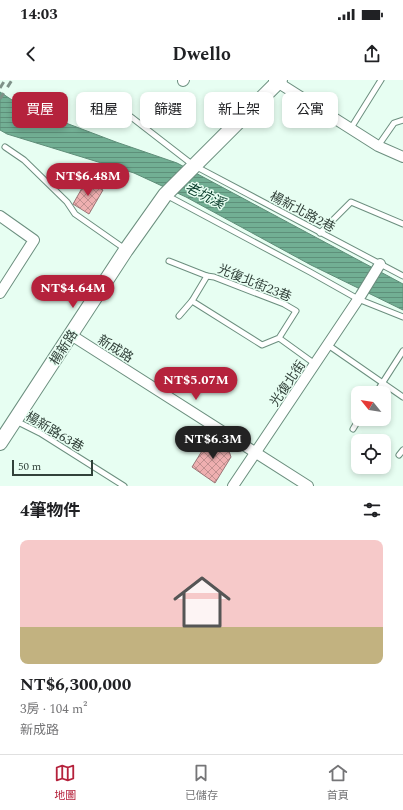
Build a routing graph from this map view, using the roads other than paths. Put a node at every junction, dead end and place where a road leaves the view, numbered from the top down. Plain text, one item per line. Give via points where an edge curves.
1 (381, 80) edge
2 (277, 81) edge
3 (132, 117) edge
4 (403, 120) edge
5 (351, 128) junction
6 (378, 146) junction
7 (5, 147) dead end
8 (403, 157) edge
9 (194, 165) junction
10 (166, 194) junction
11 (0, 216) edge
12 (403, 224) edge
13 (320, 233) junction
14 (126, 250) junction
15 (169, 261) dead end
16 (379, 267) junction
17 (207, 276) junction
18 (403, 276) edge
19 (0, 293) edge
20 (360, 297) junction
21 (192, 301) junction
22 (179, 316) dead end
23 (403, 317) edge
24 (71, 335) junction
25 (279, 338) junction
26 (328, 344) junction
27 (403, 351) edge
28 (315, 364) junction
29 (383, 383) junction
30 (381, 386) edge
31 (403, 397) edge
32 (16, 420) junction
33 (355, 426) edge
34 (353, 429) dead end
35 (0, 443) edge
36 (403, 450) edge
37 (256, 453) junction
38 (398, 455) dead end
39 (124, 486) edge
40 (234, 486) edge
41 (308, 486) edge

1 - 5 lane
2 - 5 street
2 - 9 street, 楊新路
3 - 9 lane, 楊新北路2巷
4 - 6 lane via 394,122
5 - 6 street
6 - 8 street
7 - 14 lane via 24,160 67,202 75,214
9 - 10 street, 楊新路
9 - 13 lane, 楊新北路2巷
10 - 14 street, 楊新路
10 - 20 lane
11 - 19 street via 34,240
12 - 13 lane via 351,202
13 - 16 lane, 楊新北路2巷
14 - 24 street, 楊新路
15 - 17 lane
16 - 18 lane, 楊新北路2巷
16 - 20 street, 光復北街
17 - 21 lane, 光復北街23巷
17 - 25 lane, 光復北街23巷 via 284,304 296,311
20 - 23 lane
20 - 26 street, 光復北街
21 - 22 lane, 光復北街23巷
21 - 25 lane via 262,345
24 - 32 street, 楊新路
24 - 37 street, 新成路
25 - 28 lane
26 - 28 street, 光復北街
26 - 29 lane
27 - 29 lane
28 - 37 street, 光復北街
29 - 30 lane
29 - 31 lane
32 - 35 street, 楊新路
32 - 39 lane, 楊新路63巷
33 - 34 lane
36 - 38 lane
37 - 40 street, 光復北街
37 - 41 street, 新成路

